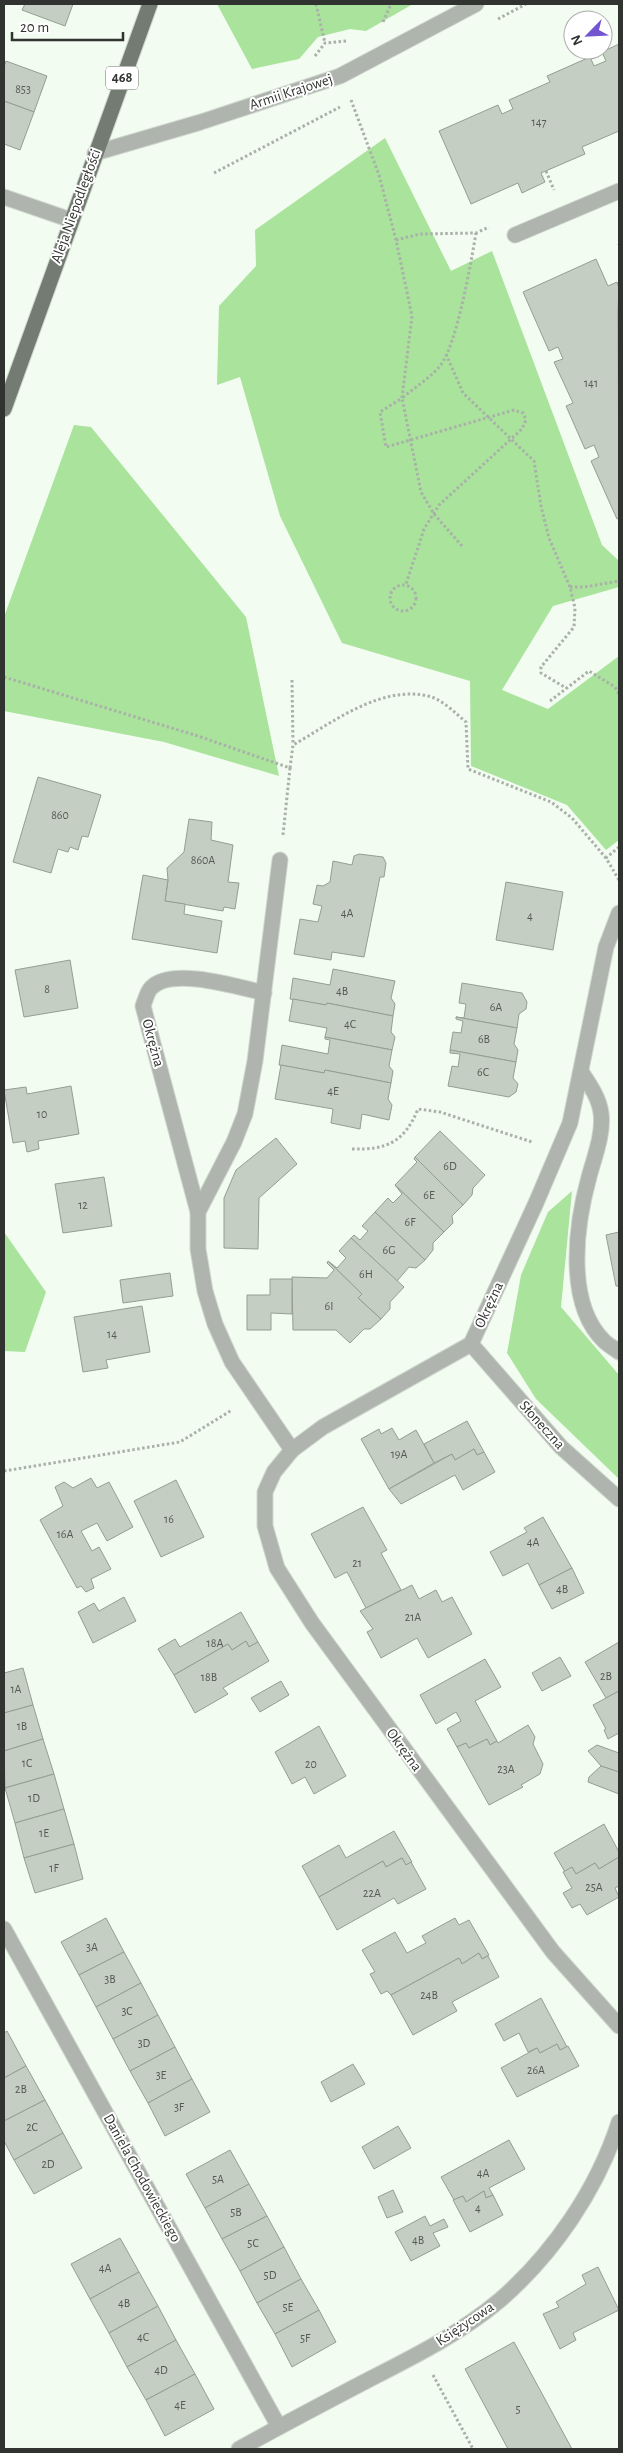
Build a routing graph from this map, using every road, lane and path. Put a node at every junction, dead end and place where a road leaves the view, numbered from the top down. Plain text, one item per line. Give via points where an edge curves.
1 (150, 4) edge
2 (316, 4) edge
3 (476, 4) edge
4 (325, 43) dead end
5 (351, 101) dead end
6 (95, 153) junction
7 (546, 171) dead end
8 (619, 192) edge
9 (4, 197) edge
10 (557, 198) dead end
11 (71, 220) junction
12 (515, 235) dead end
13 (396, 240) junction
14 (446, 354) junction
15 (402, 398) junction
16 (4, 409) edge
17 (488, 418) junction
18 (512, 439) junction
19 (409, 440) junction
20 (434, 514) junction
21 (462, 546) dead end
22 (619, 581) edge
23 (406, 584) junction
24 (570, 587) junction
25 (4, 677) edge
26 (292, 680) dead end
27 (566, 688) junction
28 (619, 694) edge
29 (550, 701) dead end
30 (293, 745) junction
31 (290, 768) junction
32 (619, 847) edge
33 (606, 858) junction
34 (280, 860) joint
35 (619, 880) edge
36 (619, 913) edge
37 (264, 993) junction
38 (582, 1073) junction
39 (538, 1144) dead end
40 (352, 1149) dead end
41 (198, 1212) junction
42 (470, 1344) junction
43 (619, 1352) edge
44 (255, 1396) junction
45 (292, 1450) junction
46 (4, 1471) edge
47 (619, 1499) edge
48 (4, 1929) edge
49 (619, 2026) edge
50 (619, 2122) edge
51 (421, 2353) junction
52 (279, 2427) junction
53 (239, 2449) edge
54 (473, 2449) edge

1 - 6 main road, Aleja Niepodległości / 468
2 - 4 path
3 - 6 street, Armii Krajowej via 340,76 202,122
5 - 13 path via 379,175
6 - 11 main road, Aleja Niepodległości / 468
7 - 10 path
8 - 12 street
9 - 11 street
11 - 16 main road, Aleja Niepodległości / 468
13 - 14 path via 420,234 476,233 468,276
13 - 15 path via 412,316
14 - 15 path via 441,365
14 - 17 path via 463,393
15 - 19 path
15 - 19 path via 380,412 386,447
17 - 18 path
17 - 18 path via 514,410 524,413 526,420 522,429
17 - 19 path
18 - 20 path via 439,505
18 - 24 path via 534,461 549,538
19 - 20 path via 421,492
20 - 21 path
20 - 23 path via 424,529
22 - 24 path
23 - 23 path via 395,587 389,597 393,607 402,612 412,608 416,599 414,590
24 - 27 path via 575,608 574,627 541,668 541,673
25 - 31 path via 198,736
26 - 30 path
27 - 28 path via 589,671 615,687
27 - 29 path
30 - 31 path
30 - 33 path via 363,706 400,693 430,696 466,722 468,769 550,802 572,818
31 - 34 path
32 - 33 path
33 - 35 path
34 - 37 street, Okrężna
36 - 38 street, Okrężna via 606,947
37 - 41 street, Okrężna via 245,1114
37 - 41 street, Okrężna via 191,977 163,982 150,989 143,1006
38 - 42 street, Okrężna via 570,1123
38 - 43 street via 593,1089 601,1114 577,1245 579,1288 589,1320 604,1340
39 - 40 path via 440,1112 418,1109 412,1124 387,1147
41 - 44 street, Okrężna via 202,1277 215,1324 232,1362
42 - 45 street, Okrężna via 323,1427
42 - 47 street, Słoneczna via 561,1447
44 - 45 street, Okrężna
44 - 46 path via 180,1442
45 - 49 street, Okrężna via 274,1472 265,1492 265,1526 277,1568 312,1623 548,1944
48 - 52 street, Daniela Chodowieckiego
50 - 51 street, Księżycowa via 612,2146 581,2204 545,2254 500,2300 445,2340
51 - 52 street, Księżycowa
51 - 54 path
52 - 53 street, Księżycowa

